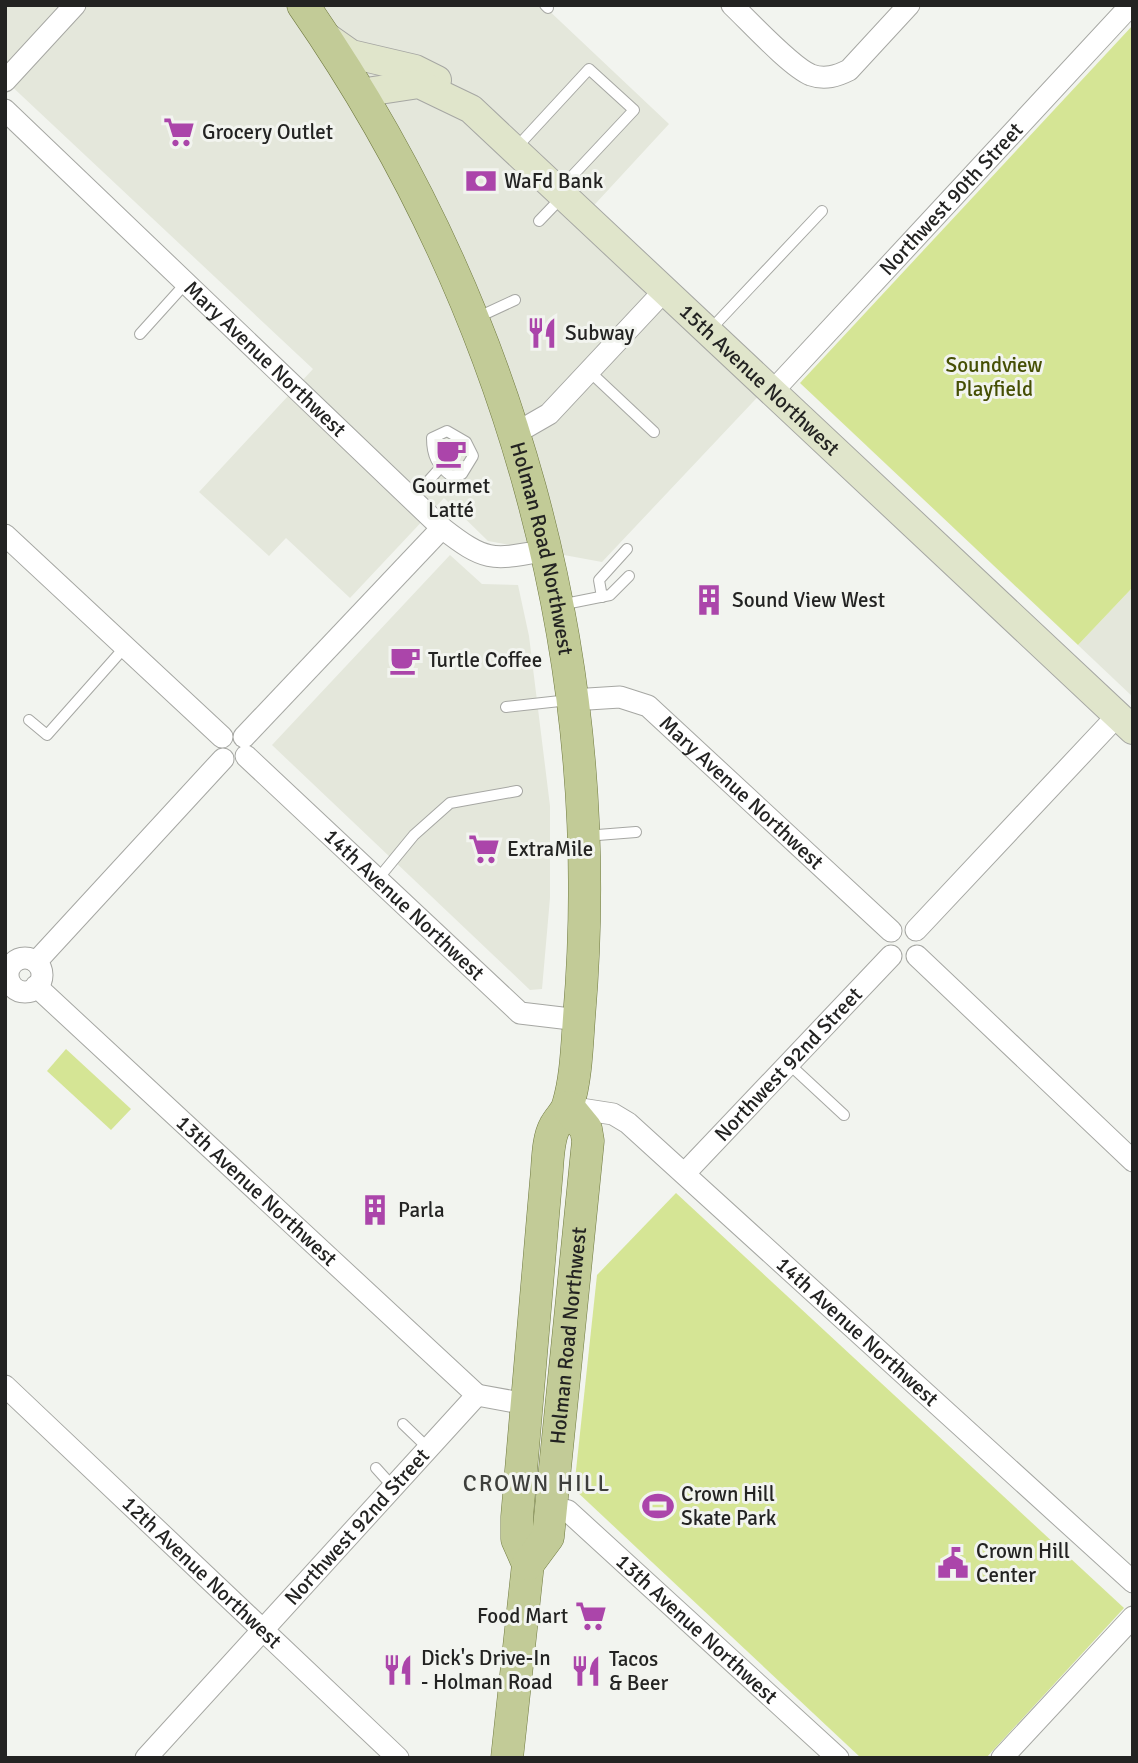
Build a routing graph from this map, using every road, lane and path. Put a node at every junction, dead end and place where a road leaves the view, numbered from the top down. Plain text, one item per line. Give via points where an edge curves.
1 (75, 5) edge
2 (303, 5) edge
3 (732, 5) edge
4 (1130, 5) edge
5 (907, 6) edge
6 (323, 34) junction
7 (5, 81) edge
8 (360, 93) junction
9 (471, 109) junction
10 (5, 110) edge
11 (514, 150) junction
12 (560, 193) junction
13 (822, 211) dead end
14 (539, 221) dead end
15 (187, 283) junction
16 (665, 290) junction
17 (515, 300) dead end
18 (474, 320) junction
19 (709, 331) junction
20 (140, 334) dead end
21 (589, 372) junction
22 (773, 391) junction
23 (654, 432) dead end
24 (516, 433) junction
25 (440, 468) junction
26 (412, 499) junction
27 (442, 528) junction
28 (5, 535) edge
29 (627, 549) dead end
30 (547, 550) junction
31 (629, 576) dead end
32 (602, 597) junction
33 (557, 606) junction
34 (125, 647) junction
35 (572, 700) junction
36 (506, 707) dead end
37 (29, 720) dead end
38 (1125, 723) edge
39 (222, 737) junction
40 (245, 747) junction
41 (223, 759) junction
42 (517, 792) dead end
43 (636, 832) dead end
44 (582, 836) junction
45 (377, 880) junction
46 (916, 930) junction
47 (891, 931) junction
48 (891, 956) junction
49 (916, 956) junction
50 (9, 959) edge
51 (36, 962) junction
52 (36, 986) junction
53 (9, 991) edge
54 (579, 1020) junction
55 (789, 1064) junction
56 (568, 1107) junction
57 (844, 1115) dead end
58 (1133, 1161) edge
59 (685, 1173) junction
60 (5, 1386) edge
61 (477, 1395) junction
62 (526, 1404) junction
63 (403, 1424) dead end
64 (429, 1449) junction
65 (376, 1468) dead end
66 (394, 1488) junction
67 (552, 1507) junction
68 (528, 1564) junction
69 (1133, 1582) edge
70 (1133, 1617) edge
71 (264, 1633) junction
72 (146, 1758) edge
73 (398, 1758) edge
74 (506, 1758) edge
75 (838, 1758) edge
76 (1002, 1758) edge

1 - 7 street
2 - 6 main road
3 - 5 street via 803,71 823,77 849,70
4 - 22 street, Northwest 90th Street
6 - 8 main road, Holman Road Northwest
6 - 9 main road via 351,54 427,73
8 - 9 main road, 15th Avenue Northwest via 419,84
8 - 18 main road, Holman Road Northwest via 420,197
9 - 11 main road, 15th Avenue Northwest
10 - 15 street, Mary Avenue Northwest
11 - 12 main road, 15th Avenue Northwest
11 - 12 lane via 589,69 634,110
12 - 14 lane
12 - 16 main road, 15th Avenue Northwest
13 - 19 lane
15 - 20 lane
15 - 26 street, Mary Avenue Northwest
16 - 19 main road, 15th Avenue Northwest
16 - 21 street
17 - 18 lane
18 - 24 main road, Holman Road Northwest
19 - 22 main road, 15th Avenue Northwest
21 - 23 lane
21 - 24 street via 540,422
22 - 38 main road, 15th Avenue Northwest
24 - 30 main road, Holman Road Northwest
25 - 25 lane via 451,476 462,474 473,456 466,442 447,431 432,438
25 - 26 lane
26 - 27 street, Mary Avenue Northwest
27 - 30 street, Mary Avenue Northwest via 484,556
27 - 40 street
28 - 34 street
29 - 32 lane via 599,580
30 - 33 main road, Holman Road Northwest
31 - 32 lane via 611,595
32 - 33 lane
33 - 35 main road, Holman Road Northwest
34 - 37 lane via 47,736
34 - 39 street
35 - 36 lane
35 - 44 main road, Holman Road Northwest
35 - 47 street, Mary Avenue Northwest via 620,697 648,706
38 - 46 street
39 - 40 street via 234,733
39 - 41 street via 218,748
40 - 41 street via 236,763
40 - 45 street, 14th Avenue Northwest
41 - 51 street
42 - 45 lane via 450,803 414,835
43 - 44 lane
44 - 54 main road, Holman Road Northwest via 584,940
45 - 54 street, 14th Avenue Northwest via 520,1013
46 - 47 street via 903,925
46 - 49 street via 922,943
47 - 48 street via 886,944
48 - 49 street via 901,961
48 - 55 street, Northwest 92nd Street
49 - 58 street
50 - 51 street
50 - 53 street
51 - 52 street via 41,974
52 - 53 street
52 - 61 street, 13th Avenue Northwest
54 - 56 main road, Holman Road Northwest
55 - 57 lane
55 - 59 street, Northwest 92nd Street
56 - 59 street, 14th Avenue Northwest via 620,1116
56 - 62 main road, Holman Road Northwest via 553,1128 551,1141
56 - 67 main road, Holman Road Northwest via 586,1129 589,1141
59 - 69 street, 14th Avenue Northwest
60 - 71 street, 12th Avenue Northwest
61 - 62 street
61 - 64 street, Northwest 92nd Street
62 - 68 main road, Holman Road Northwest via 517,1530
63 - 64 lane
64 - 66 street, Northwest 92nd Street
65 - 66 lane
66 - 71 street, Northwest 92nd Street
67 - 68 main road, Holman Road Northwest via 548,1537
67 - 75 street, 13th Avenue Northwest via 568,1511
68 - 74 main road, Holman Road Northwest
70 - 76 street
71 - 72 street, Northwest 92nd Street
71 - 73 street, 12th Avenue Northwest

